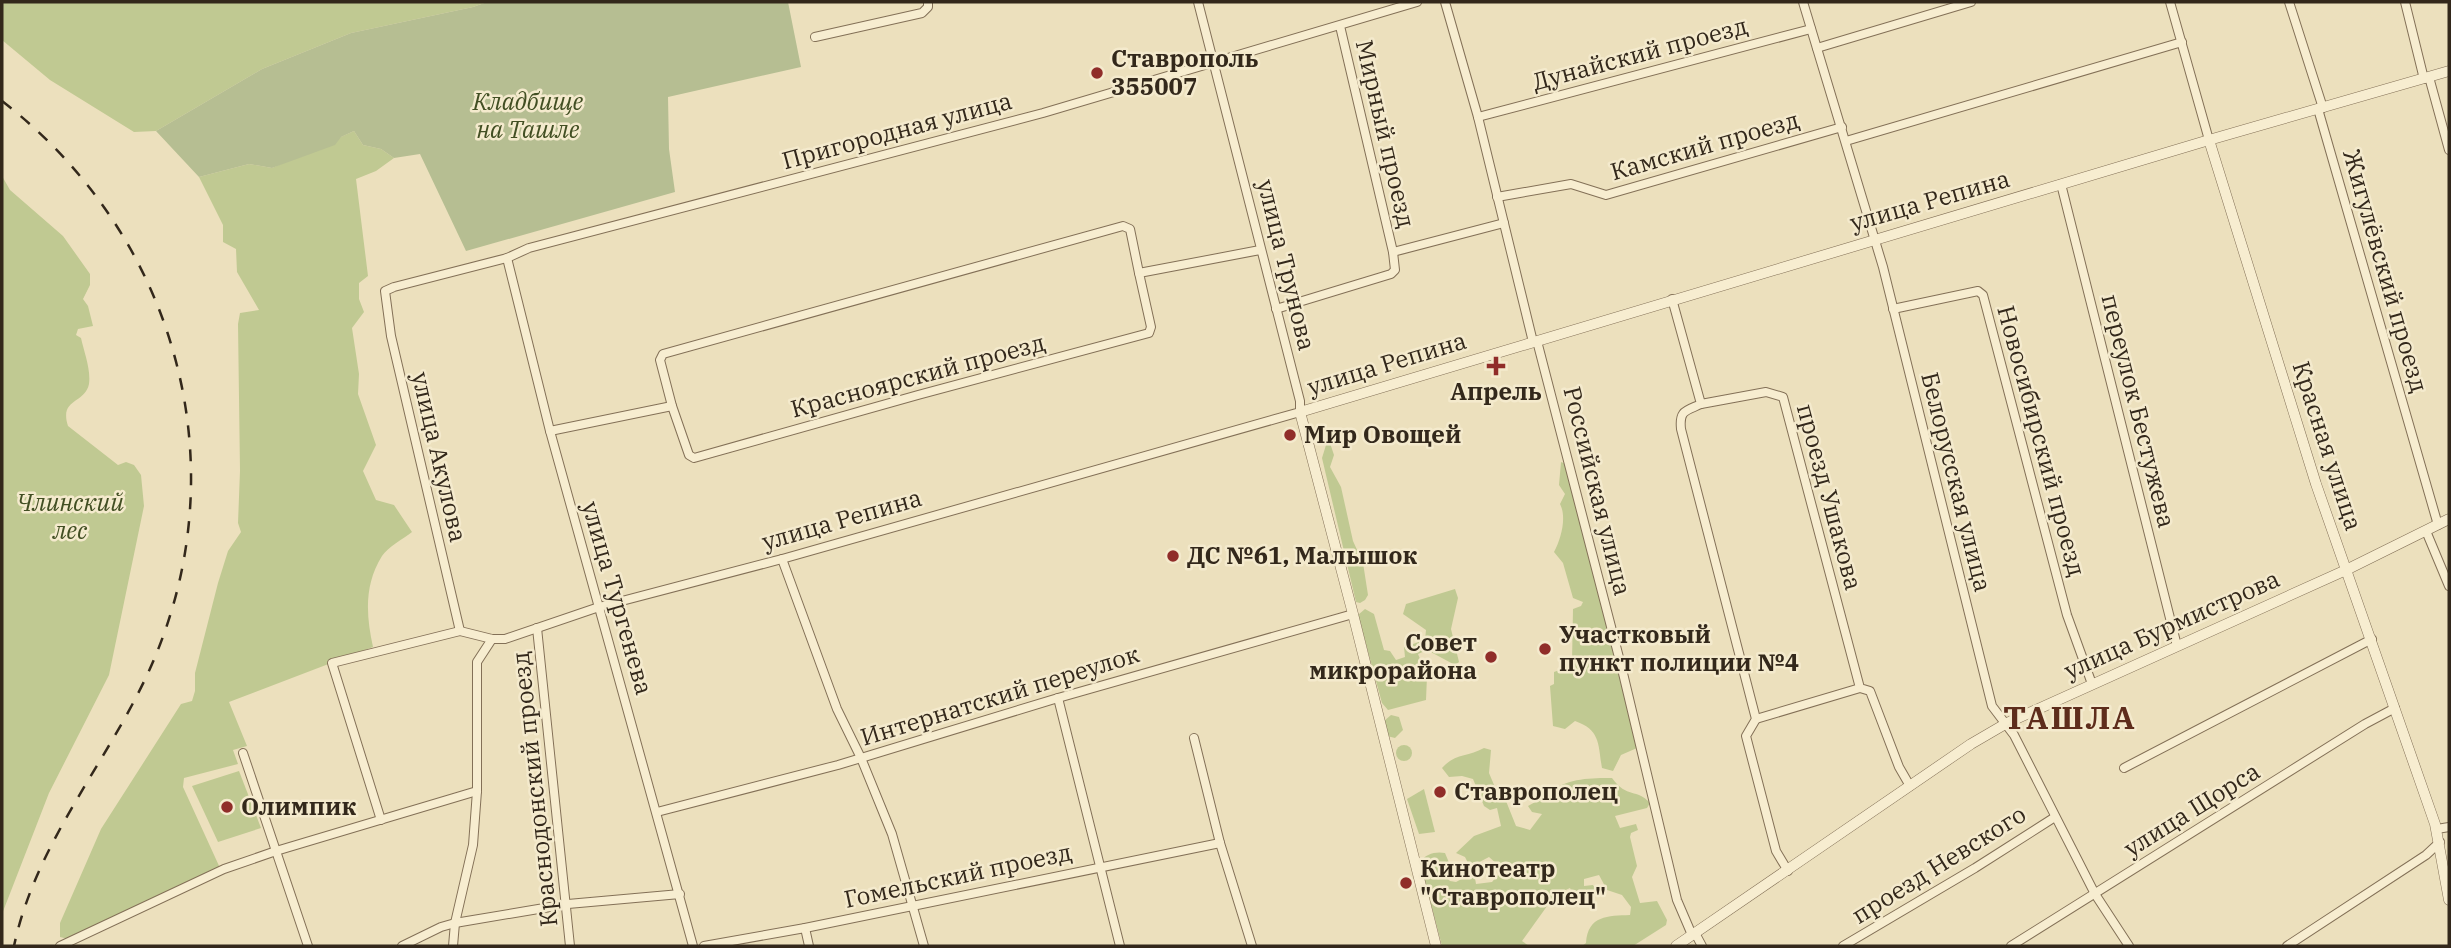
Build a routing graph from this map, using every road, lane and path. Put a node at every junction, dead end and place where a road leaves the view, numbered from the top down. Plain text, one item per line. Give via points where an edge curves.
1 (928, 2) edge
2 (1198, 2) edge
3 (1417, 2) edge
4 (1445, 2) edge
5 (1804, 2) edge
6 (1971, 2) edge
7 (2170, 2) edge
8 (2288, 2) edge
9 (2404, 2) edge
10 (1340, 26) junction
11 (1811, 29) junction
12 (815, 37) dead end
13 (2182, 42) junction
14 (1817, 48) junction
15 (1213, 61) junction
16 (2449, 71) edge
17 (2426, 78) junction
18 (2320, 109) junction
19 (1478, 117) junction
20 (1842, 127) junction
21 (2209, 139) junction
22 (1846, 141) junction
23 (2449, 150) edge
24 (2061, 184) junction
25 (1497, 197) junction
26 (1504, 223) junction
27 (1876, 239) junction
28 (1261, 250) junction
29 (1393, 252) junction
30 (507, 258) junction
31 (1139, 273) junction
32 (386, 291) joint
33 (1672, 299) junction
34 (1276, 309) junction
35 (1893, 309) junction
36 (1535, 341) junction
37 (1701, 404) junction
38 (672, 406) junction
39 (1300, 412) junction
40 (550, 431) junction
41 (2449, 519) edge
42 (2438, 525) junction
43 (2426, 531) junction
44 (782, 559) junction
45 (2346, 570) junction
46 (2449, 586) edge
47 (599, 607) junction
48 (1353, 614) junction
49 (537, 628) junction
50 (460, 631) junction
51 (492, 639) junction
52 (2372, 639) junction
53 (2177, 646) junction
54 (2092, 684) junction
55 (1860, 688) junction
56 (1058, 698) junction
57 (2395, 708) junction
58 (1756, 719) junction
59 (2007, 723) junction
60 (1194, 738) dead end
61 (243, 753) dead end
62 (861, 758) junction
63 (2124, 768) dead end
64 (1910, 786) junction
65 (477, 791) junction
66 (657, 812) junction
67 (2054, 817) junction
68 (381, 820) junction
69 (2449, 827) edge
70 (2437, 829) junction
71 (2440, 842) junction
72 (1220, 843) junction
73 (276, 850) junction
74 (1098, 866) junction
75 (1788, 871) junction
76 (680, 894) junction
77 (2095, 894) junction
78 (2449, 900) edge
79 (568, 905) junction
80 (914, 905) junction
81 (455, 923) junction
82 (805, 928) junction
83 (1694, 934) junction
84 (60, 946) edge
85 (308, 946) edge
86 (402, 946) edge
87 (453, 946) edge
88 (570, 946) edge
89 (693, 946) edge
90 (705, 946) edge
91 (809, 946) edge
92 (924, 946) edge
93 (1120, 946) edge
94 (1252, 946) edge
95 (1436, 946) edge
96 (1676, 946) edge
97 (1702, 946) edge
98 (1843, 946) edge
99 (2011, 946) edge
100 (2129, 946) edge
101 (2287, 946) edge

1 - 12 street via 922,13
2 - 15 street, улица Трунова
3 - 10 street, Пригородная улица
4 - 19 street, Российская улица
5 - 11 street, Белорусская улица
6 - 14 street
7 - 13 street, Красная улица
8 - 18 street, Жигулёвский проезд
9 - 17 street
10 - 15 street, Пригородная улица
10 - 29 street, Мирный проезд
11 - 14 street, Белорусская улица
11 - 19 street, Дунайский проезд
13 - 21 street, Красная улица
13 - 22 street
14 - 20 street, Белорусская улица
15 - 28 street, улица Трунова
15 - 30 street, Пригородная улица via 1043,113 530,248
16 - 17 street, улица Репина
17 - 18 street, улица Репина
17 - 23 street
18 - 21 street, улица Репина
18 - 42 street, Жигулёвский проезд
19 - 25 street, Российская улица
20 - 22 street, Белорусская улица
20 - 25 street, Камский проезд via 1606,195 1572,184
21 - 24 street, улица Репина
21 - 45 street, Красная улица
22 - 27 street, Белорусская улица
24 - 27 street, улица Репина
24 - 53 street, переулок Бестужева
25 - 26 street, Российская улица
26 - 29 street, Мирный проезд
26 - 36 street, Российская улица
27 - 33 street, улица Репина
27 - 35 street, Белорусская улица
28 - 31 street
28 - 34 street, улица Трунова
29 - 34 street, Мирный проезд via 1391,274
30 - 32 street, Пригородная улица
30 - 40 street, улица Тургенева
31 - 38 street, Красноярский проезд via 1130,229 1123,226 663,354 660,360
31 - 38 street, Красноярский проезд via 1149,333 694,458
32 - 50 street, улица Акулова via 391,336
33 - 36 street, улица Репина
33 - 37 street
34 - 39 street, улица Трунова
35 - 54 street, Новосибирский проезд via 1978,291 1983,295 2067,615
35 - 59 street, Белорусская улица via 1992,706
36 - 39 street, улица Репина
36 - 83 street, Российская улица via 1612,628 1677,900
37 - 55 street, проезд Ушакова via 1766,392 1783,397
37 - 58 street via 1683,412 1681,429
38 - 40 street
39 - 44 street, улица Репина
39 - 48 street, улица Трунова
40 - 47 street, улица Тургенева
41 - 42 street, улица Бурмистрова
42 - 43 street, улица Бурмистрова
43 - 45 street, улица Бурмистрова
43 - 46 street
44 - 47 street, улица Репина
44 - 62 street via 837,709
45 - 52 street, Красная улица
45 - 53 street, улица Бурмистрова
47 - 49 street, улица Репина
47 - 66 street, улица Тургенева
48 - 56 street, Интернатский переулок
48 - 95 street, улица Трунова
49 - 51 street, улица Репина
49 - 79 street, Краснодонский проезд
50 - 51 street, улица Репина
50 - 68 street, улица Репина via 332,663
51 - 65 street via 477,662
52 - 57 street, Красная улица
52 - 63 street
53 - 54 street, улица Бурмистрова
54 - 59 street, улица Бурмистрова
55 - 58 street
55 - 64 street, проезд Ушакова via 1870,691
56 - 62 street, Интернатский переулок
56 - 74 street
57 - 70 street, Красная улица
57 - 77 street, улица Щорса
58 - 75 street via 1746,736 1776,852
59 - 64 street, улица Бурмистрова
59 - 67 street, Белорусская улица
60 - 72 street
61 - 73 street
62 - 66 street, Интернатский переулок
62 - 80 street
64 - 75 street, улица Бурмистрова
65 - 68 street
65 - 81 street via 473,845
66 - 76 street, улица Тургенева
67 - 77 street, Белорусская улица
67 - 98 street, проезд Невского
68 - 73 street
69 - 70 street
70 - 71 street, Красная улица
71 - 78 street, Красная улица
71 - 101 street
72 - 74 street, Гомельский проезд
72 - 94 street
73 - 84 street via 224,869
73 - 85 street
74 - 80 street, Гомельский проезд
74 - 93 street
75 - 83 street, улица Бурмистрова
76 - 79 street
76 - 89 street, улица Тургенева
77 - 99 street, улица Щорса
77 - 100 street, Белорусская улица
79 - 81 street
79 - 88 street, Краснодонский проезд
80 - 82 street, Гомельский проезд
80 - 92 street
81 - 86 street
81 - 87 street
82 - 90 street, Гомельский проезд
82 - 91 street
83 - 96 street, улица Бурмистрова
83 - 97 street, Российская улица

